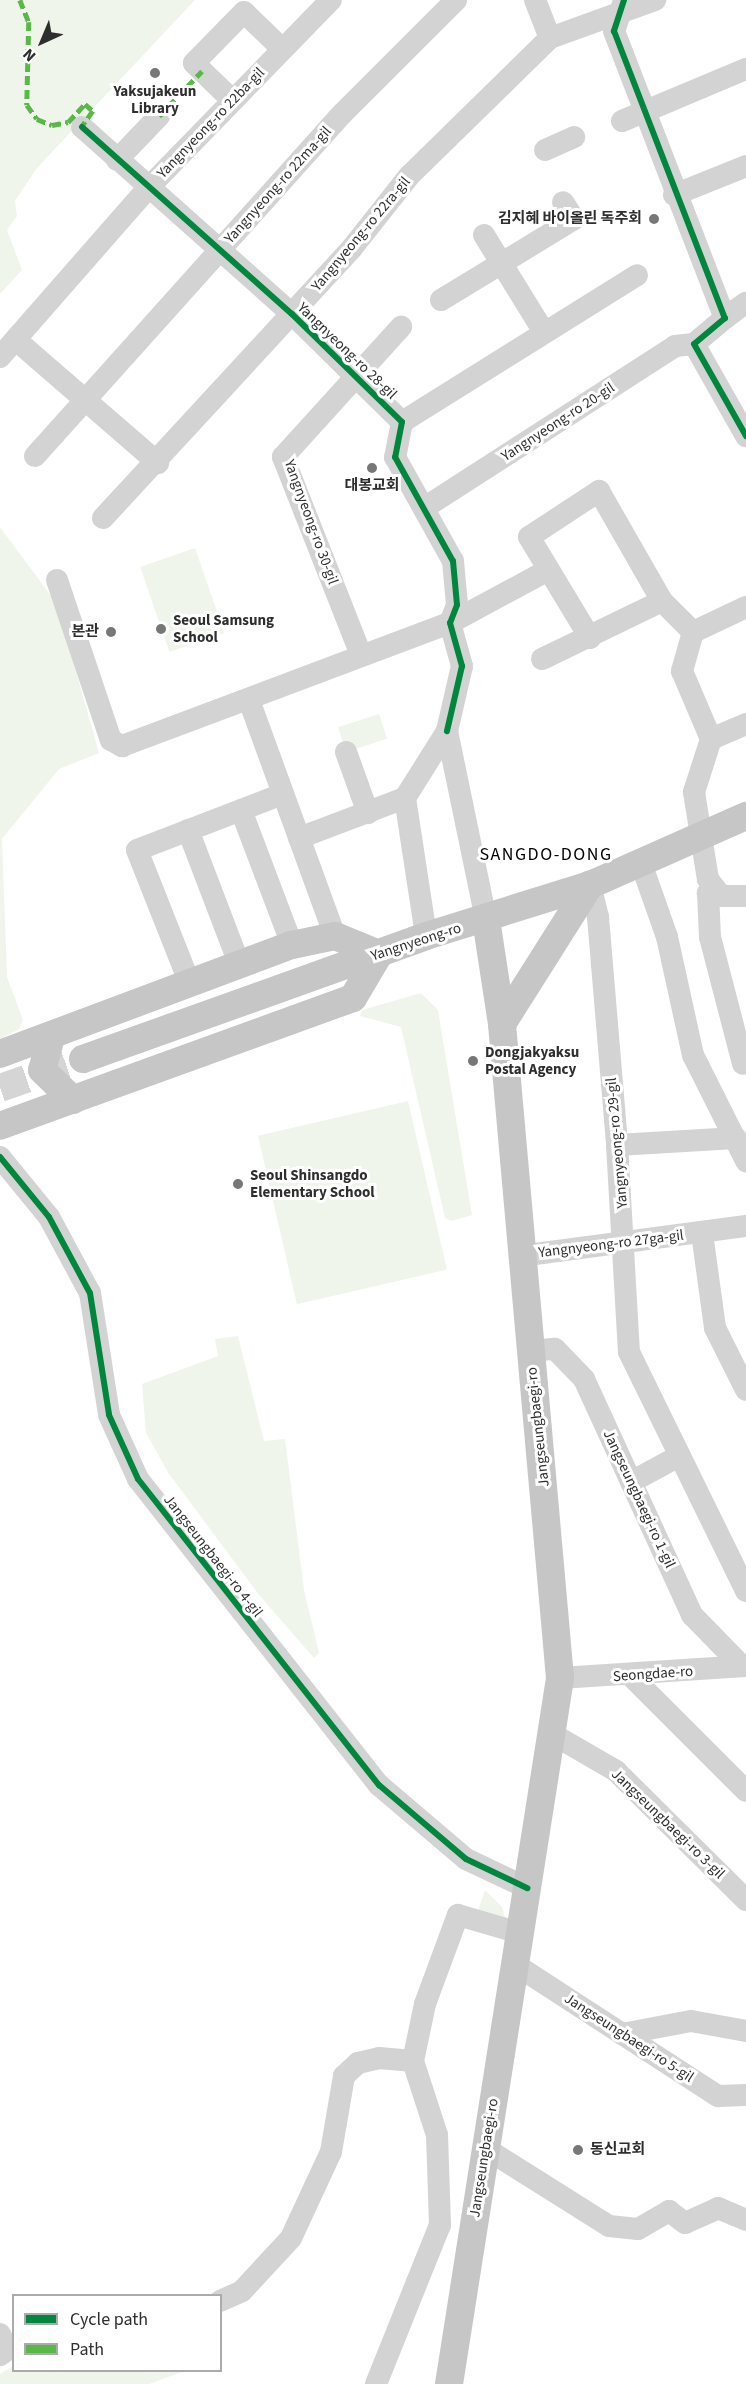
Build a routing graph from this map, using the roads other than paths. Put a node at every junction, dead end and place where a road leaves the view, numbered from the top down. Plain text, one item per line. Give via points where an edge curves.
1 (331, 0) edge
2 (456, 0) edge
3 (535, 0) edge
4 (655, 0) edge
5 (622, 7) edge
6 (550, 38) junction
7 (282, 49) junction
8 (746, 69) edge
9 (232, 100) junction
10 (159, 116) dead end
11 (632, 117) junction
12 (82, 128) dead end
13 (574, 137) dead end
14 (545, 150) dead end
15 (117, 160) junction
16 (746, 166) edge
17 (149, 187) junction
18 (674, 195) junction
19 (563, 202) dead end
20 (484, 235) dead end
21 (221, 249) junction
22 (502, 263) junction
23 (637, 275) dead end
24 (441, 300) dead end
25 (746, 303) edge
26 (292, 314) junction
27 (724, 318) junction
28 (401, 327) dead end
29 (544, 332) junction
30 (16, 340) junction
31 (694, 344) junction
32 (0, 357) edge
33 (356, 376) junction
34 (86, 401) junction
35 (402, 422) junction
36 (746, 436) edge
37 (35, 456) dead end
38 (158, 463) junction
39 (424, 508) junction
40 (103, 518) dead end
41 (548, 570) junction
42 (57, 580) dead end
43 (663, 601) junction
44 (746, 607) edge
45 (450, 623) junction
46 (693, 632) junction
47 (590, 638) junction
48 (361, 655) junction
49 (542, 659) dead end
50 (249, 700) junction
51 (746, 724) edge
52 (447, 730) junction
53 (711, 739) junction
54 (346, 752) dead end
55 (283, 794) junction
56 (405, 798) junction
57 (241, 810) junction
58 (368, 813) junction
59 (746, 816) edge
60 (188, 830) junction
61 (299, 838) junction
62 (698, 838) junction
63 (642, 866) junction
64 (590, 885) junction
65 (715, 888) junction
66 (746, 896) edge
67 (486, 920) junction
68 (335, 936) junction
69 (426, 936) junction
70 (292, 945) junction
71 (379, 954) junction
72 (240, 966) junction
73 (190, 984) junction
74 (502, 1024) junction
75 (51, 1037) junction
76 (0, 1054) edge
77 (83, 1059) tunnel mouth
78 (743, 1064) dead end
79 (72, 1100) junction
80 (0, 1126) edge
81 (736, 1138) junction
82 (617, 1145) junction
83 (0, 1157) edge
84 (746, 1161) edge
85 (746, 1226) edge
86 (702, 1233) junction
87 (625, 1243) junction
88 (520, 1256) junction
89 (530, 1351) junction
90 (746, 1390) edge
91 (679, 1456) junction
92 (631, 1482) junction
93 (742, 1576) edge
94 (744, 1666) edge
95 (632, 1677) junction
96 (560, 1678) junction
97 (554, 1735) junction
98 (746, 1791) edge
99 (527, 1888) junction
100 (746, 1900) edge
101 (520, 1933) junction
102 (516, 1965) junction
103 (746, 2031) edge
104 (622, 2034) junction
105 (413, 2061) junction
106 (746, 2095) edge
107 (485, 2148) junction
108 (746, 2220) edge
109 (222, 2300) edge
110 (376, 2384) edge
111 (449, 2384) edge

1 - 7 street, Yangnyeong-ro 22ba-gil
2 - 21 street, Yangnyeong-ro 22ma-gil via 343,113
3 - 6 street
4 - 5 street, Yangnyeong-ro 22ra-gil
5 - 6 street, Yangnyeong-ro 22ra-gil
5 - 11 street via 614,31
6 - 26 street, Yangnyeong-ro 22ra-gil via 409,176
7 - 9 street, Yangnyeong-ro 22ba-gil
7 - 9 street via 244,12 194,63
8 - 11 street
9 - 17 street, Yangnyeong-ro 22ba-gil
10 - 15 street
11 - 18 street
12 - 15 street, Yangnyeong-ro 28-gil
13 - 14 street
15 - 17 street, Yangnyeong-ro 28-gil
16 - 18 street
17 - 21 street, Yangnyeong-ro 28-gil
17 - 30 street, Yangnyeong-ro 22ba-gil
18 - 27 street
19 - 22 street via 574,219
20 - 22 street
21 - 26 street, Yangnyeong-ro 28-gil
21 - 34 street, Yangnyeong-ro 22ma-gil
22 - 24 street
22 - 29 street
23 - 29 street
25 - 27 street
26 - 33 street, Yangnyeong-ro 28-gil
26 - 38 street, Yangnyeong-ro 22ra-gil
27 - 31 street
28 - 33 street
29 - 35 street
30 - 32 street, Yangnyeong-ro 22ba-gil
30 - 34 street
31 - 36 street
31 - 39 street, Yangnyeong-ro 20-gil via 675,346
33 - 35 street, Yangnyeong-ro 28-gil
33 - 48 street, Yangnyeong-ro 30-gil via 284,457
34 - 37 street, Yangnyeong-ro 22ma-gil
34 - 38 street
35 - 39 street via 395,457
38 - 40 street, Yangnyeong-ro 22ra-gil
39 - 45 street via 453,561 457,605
41 - 43 street via 529,537 599,492
41 - 45 street
41 - 47 street
42 - 50 street via 111,740 122,746
43 - 46 street
43 - 47 street
44 - 46 street
45 - 48 street
45 - 52 street via 462,666
46 - 53 street via 682,671
47 - 49 street
48 - 50 street
50 - 55 street
51 - 53 street
52 - 56 street
52 - 67 street
53 - 62 street via 694,792
54 - 58 street
55 - 57 street
55 - 61 street
56 - 58 street
56 - 69 street
57 - 60 street
57 - 70 street
58 - 61 street
59 - 62 main road, Yangnyeong-ro
60 - 72 street
60 - 73 street via 137,850
61 - 68 street
62 - 63 main road, Yangnyeong-ro
62 - 65 street
63 - 64 main road, Yangnyeong-ro
63 - 81 street via 667,937 693,1055
64 - 67 main road, Yangnyeong-ro
64 - 74 main road
64 - 82 street, Yangnyeong-ro 29-gil via 598,917
65 - 66 street via 721,896
65 - 78 street via 708,893 710,937
67 - 69 main road, Yangnyeong-ro
67 - 74 main road, Jangseungbaegi-ro
68 - 70 main road
68 - 71 main road
69 - 71 main road, Yangnyeong-ro
70 - 72 main road
71 - 77 main road, Yangnyeong-ro
71 - 79 main road via 353,998
72 - 73 main road
73 - 75 main road
74 - 88 main road, Jangseungbaegi-ro
75 - 76 main road
75 - 79 main road via 42,1070
79 - 80 main road
81 - 82 street
81 - 84 street
82 - 87 street, Yangnyeong-ro 29-gil
83 - 99 street, Jangseungbaegi-ro 4-gil via 49,1217 90,1293 109,1415 138,1479 379,1785 466,1859
85 - 86 street, Yangnyeong-ro 27ga-gil
86 - 87 street, Yangnyeong-ro 27ga-gil
86 - 90 street, Yangnyeong-ro 27ga-gil via 715,1328
87 - 88 street, Yangnyeong-ro 27ga-gil
87 - 91 street, Yangnyeong-ro 29-gil via 629,1352
88 - 89 main road, Jangseungbaegi-ro
89 - 92 street, Jangseungbaegi-ro 1-gil via 555,1349 584,1379
89 - 96 main road, Jangseungbaegi-ro
91 - 92 street
91 - 93 street, Yangnyeong-ro 29-gil
92 - 94 street, Jangseungbaegi-ro 1-gil via 692,1615
94 - 95 street, Seongdae-ro
95 - 96 street, Seongdae-ro
95 - 98 street
96 - 97 main road, Jangseungbaegi-ro
97 - 99 main road, Jangseungbaegi-ro
97 - 100 street, Jangseungbaegi-ro 3-gil via 616,1771
99 - 101 main road, Jangseungbaegi-ro
101 - 102 main road, Jangseungbaegi-ro
101 - 105 street via 458,1915 431,1987
102 - 104 street, Jangseungbaegi-ro 5-gil
102 - 107 main road, Jangseungbaegi-ro
103 - 104 street via 691,2021
104 - 106 street, Jangseungbaegi-ro 5-gil via 718,2096
105 - 109 street via 379,2058 358,2063 344,2076 331,2152 291,2238 243,2291
105 - 110 street via 437,2135 440,2225
107 - 108 street via 609,2226 638,2229 669,2211 685,2223 718,2208
107 - 111 main road, Jangseungbaegi-ro

